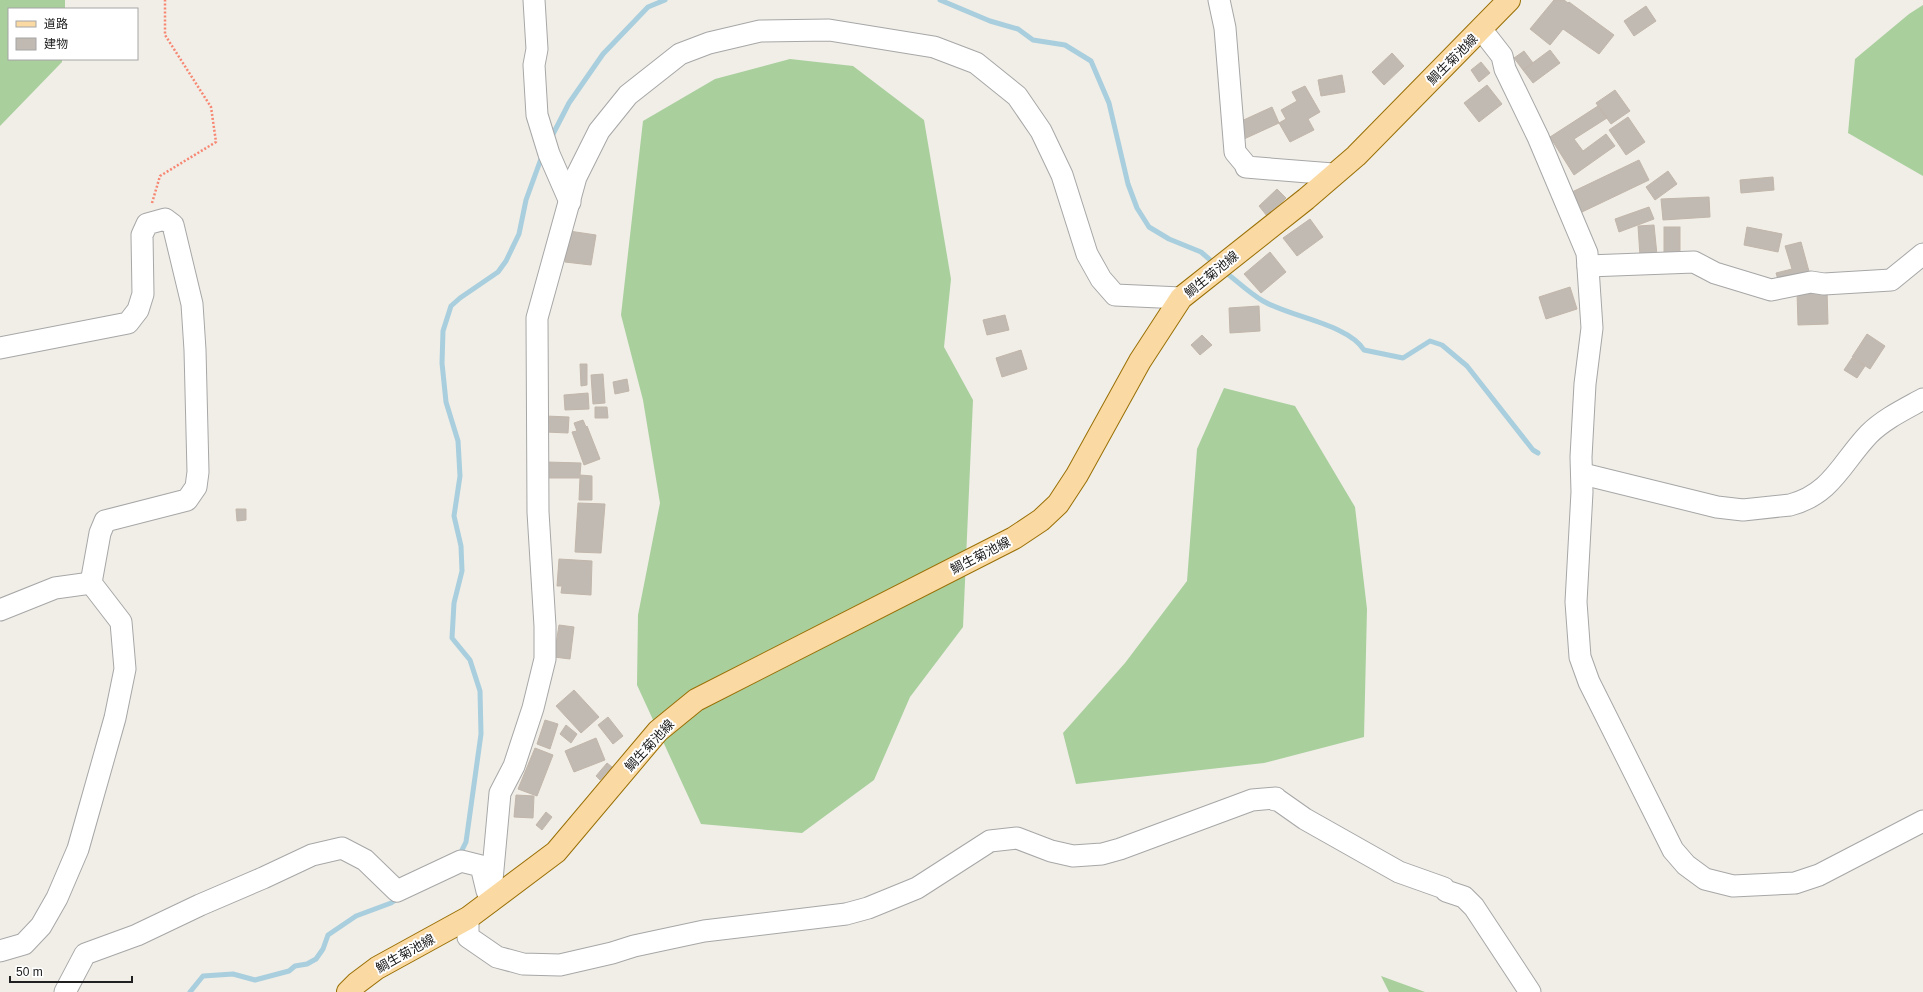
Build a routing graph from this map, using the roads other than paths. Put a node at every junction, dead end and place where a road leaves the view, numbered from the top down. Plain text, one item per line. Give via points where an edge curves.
1 (534, 0) edge
2 (1219, 0) edge
3 (1509, 0) edge
4 (1481, 30) junction
5 (1333, 174) junction
6 (570, 202) junction
7 (1923, 254) edge
8 (1588, 266) junction
9 (1181, 298) junction
10 (0, 348) edge
11 (1923, 399) edge
12 (1582, 474) junction
13 (91, 583) junction
14 (0, 610) edge
15 (1923, 821) edge
16 (490, 902) junction
17 (468, 918) junction
18 (0, 951) edge
19 (64, 992) edge
20 (348, 992) edge
21 (1530, 992) edge

1 - 6 street via 537,116 549,154
2 - 5 street via 1225,28 1235,152 1246,167
3 - 4 main road, 鯛生菊池線
4 - 5 main road, 鯛生菊池線 via 1356,156
4 - 8 street via 1502,56 1505,69 1542,144 1587,252
5 - 9 main road, 鯛生菊池線 via 1306,199
6 - 9 street via 576,177 599,131 628,95 680,54 709,43 760,31 829,30 934,47 976,63 1017,96 1041,131 1062,175 1087,254 1101,279 1115,295
6 - 16 street via 537,318 538,512 545,659 533,708 514,766 500,793
7 - 8 street via 1891,280 1824,284 1811,282 1771,290 1715,272 1694,262
8 - 12 street via 1592,328 1585,384
9 - 16 main road, 鯛生菊池線 via 1140,361 1077,475 1058,504 1041,520 1014,538 696,700 658,731 556,852
10 - 13 street via 128,323 138,310 143,294 142,235 147,224 165,219 173,225 192,304 198,472 196,487 187,500 105,521 100,533
11 - 12 street via 1888,419 1869,434 1824,489 1790,505 1743,510 1717,507
12 - 15 street via 1576,602 1580,657 1589,682 1673,850 1686,865 1705,878 1733,886 1795,883 1819,875
13 - 14 street via 55,588
13 - 18 street via 121,622 125,669 114,718 78,849 57,898 41,926 24,944
16 - 17 main road, 鯛生菊池線
16 - 19 street via 481,866 461,861 397,891 365,860 342,848 312,855 200,904 137,935 85,954
17 - 20 main road, 鯛生菊池線 via 377,968
17 - 21 street via 468,937 496,957 523,964 560,964 704,932 846,914 868,908 917,888 990,841 1017,838 1073,856 1102,854 1252,800 1276,798 1275,800 1305,819 1399,872 1464,897 1474,907

